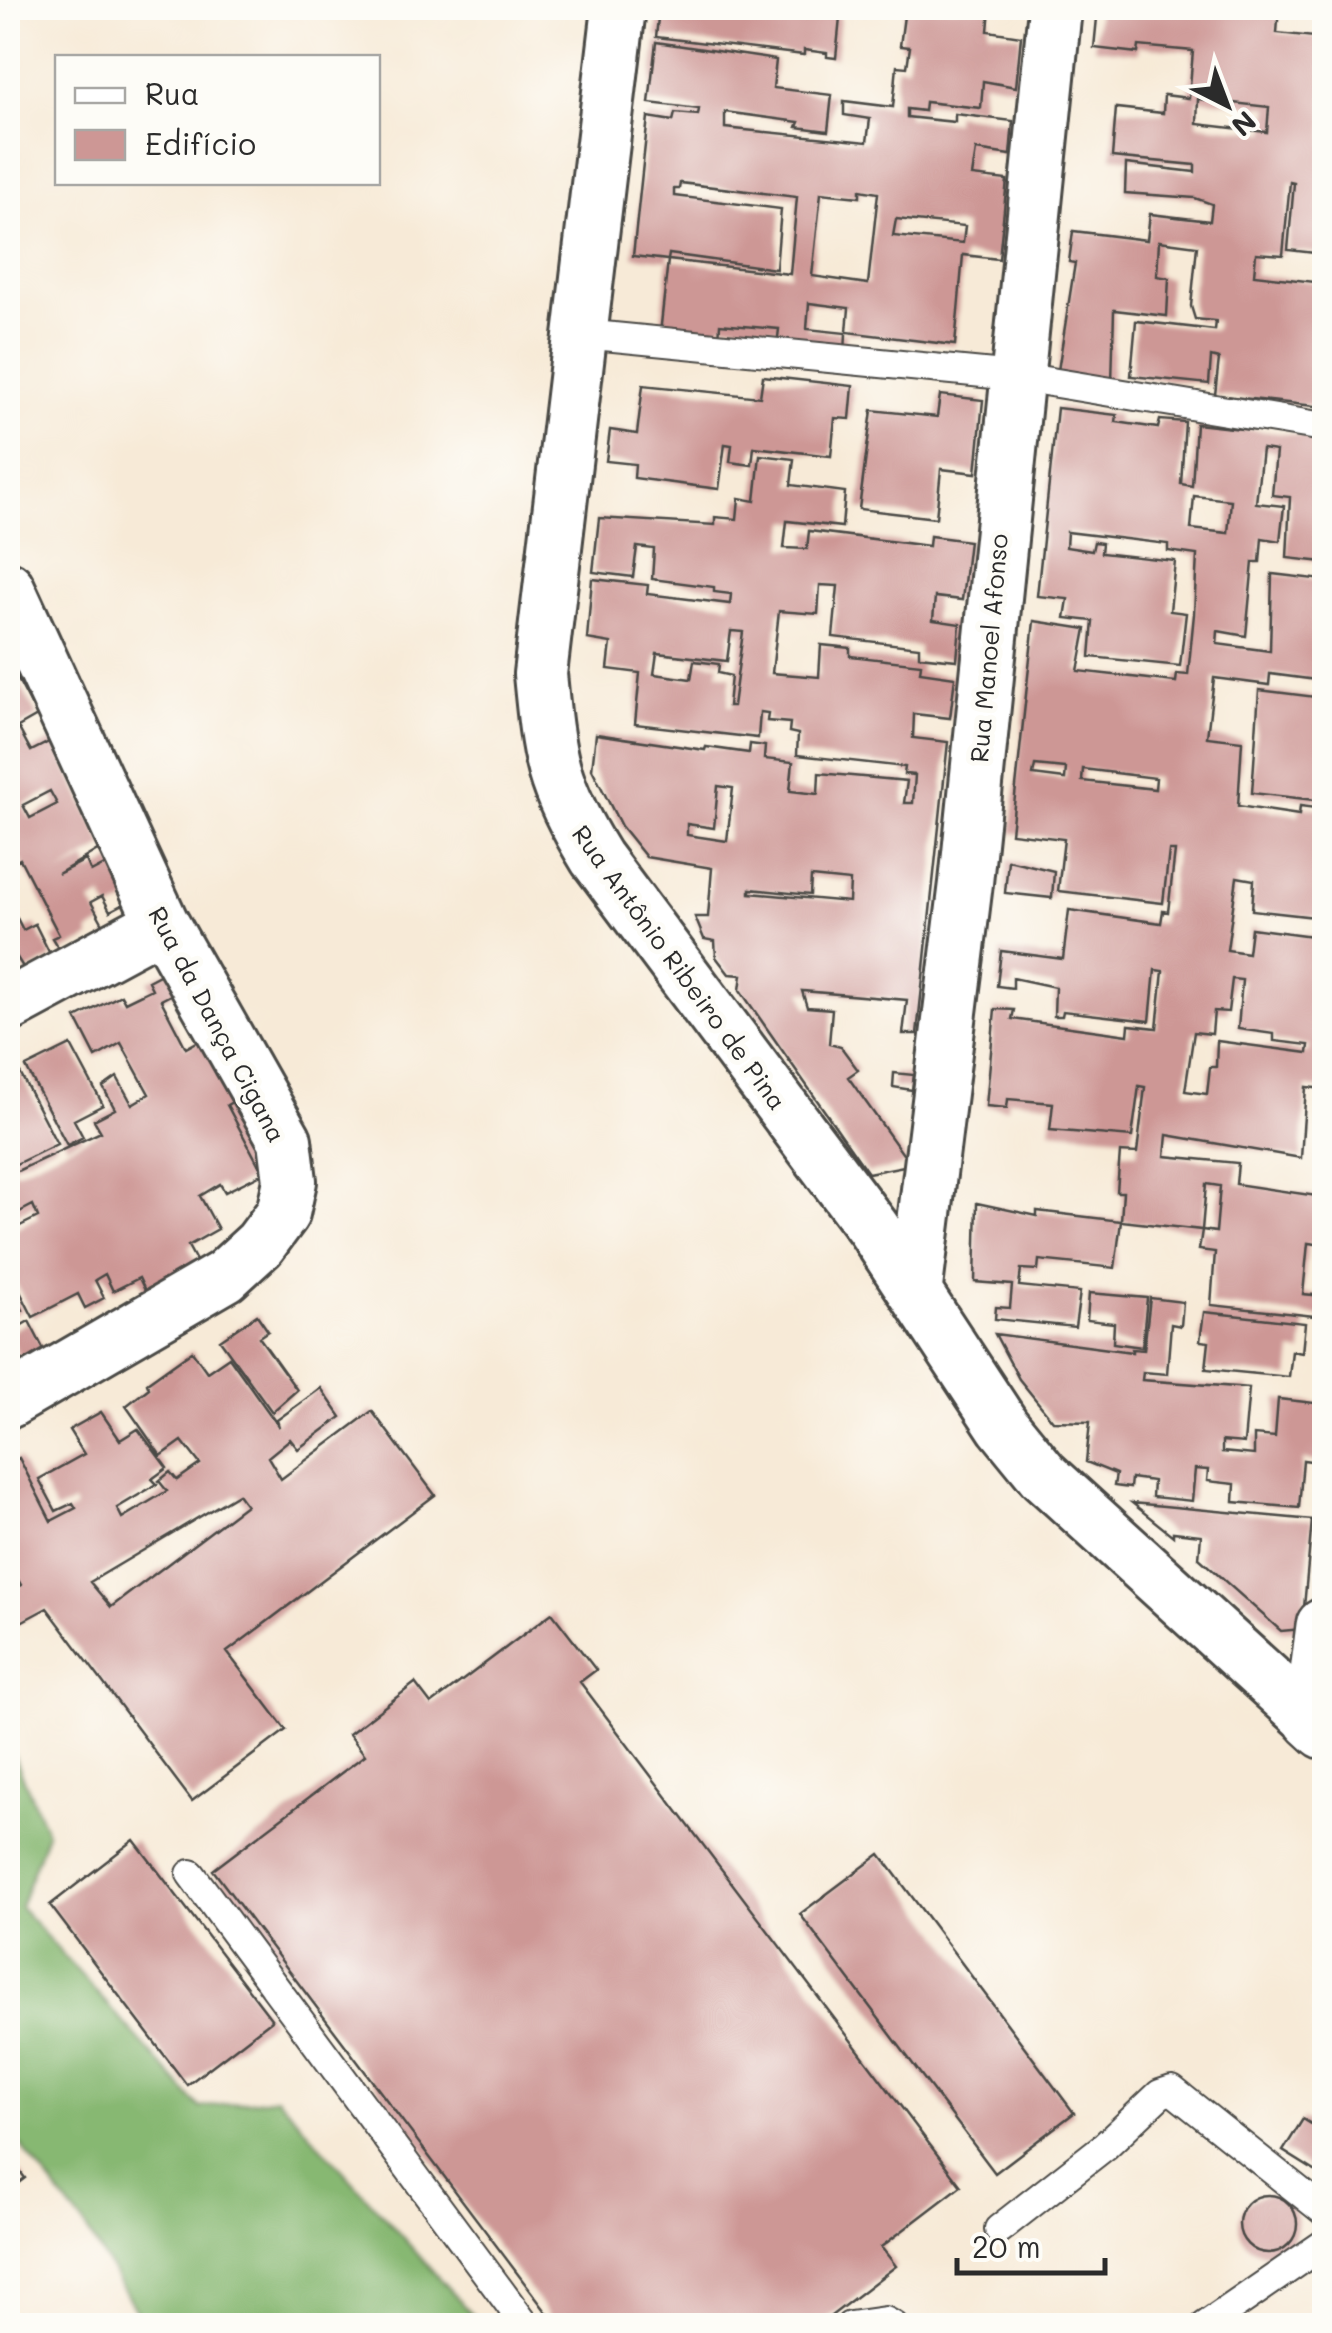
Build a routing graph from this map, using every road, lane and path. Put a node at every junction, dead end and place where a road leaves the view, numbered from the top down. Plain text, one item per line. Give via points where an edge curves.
1 (619, 8) edge
2 (1054, 8) edge
3 (583, 334) junction
4 (1014, 376) junction
5 (1324, 428) edge
6 (11, 605) edge
7 (162, 924) junction
8 (8, 1006) edge
9 (916, 1288) junction
10 (8, 1402) edge
11 (1324, 1626) edge
12 (1318, 1726) edge
13 (190, 1874) dead end
14 (1324, 2211) edge
15 (999, 2228) dead end
16 (1324, 2244) edge
17 (526, 2326) edge
18 (850, 2326) edge
19 (894, 2326) edge
20 (1205, 2326) edge

1 - 3 street, Rua Antônio Ribeiro de Pina
2 - 4 street, Rua Manoel Afonso
3 - 4 lane
3 - 9 street, Rua Antônio Ribeiro de Pina via 540,674 548,759 566,808 596,858
4 - 5 lane
4 - 9 street, Rua Manoel Afonso via 966,884
6 - 7 street, Rua da Dança Cigana
7 - 8 street
7 - 10 street, Rua da Dança Cigana via 284,1140 290,1182 283,1213 225,1276
9 - 12 street, Rua Antônio Ribeiro de Pina via 1003,1426 1043,1475
11 - 12 street
13 - 17 lane
14 - 15 lane via 1172,2090
16 - 20 lane
18 - 19 lane via 885,2320

